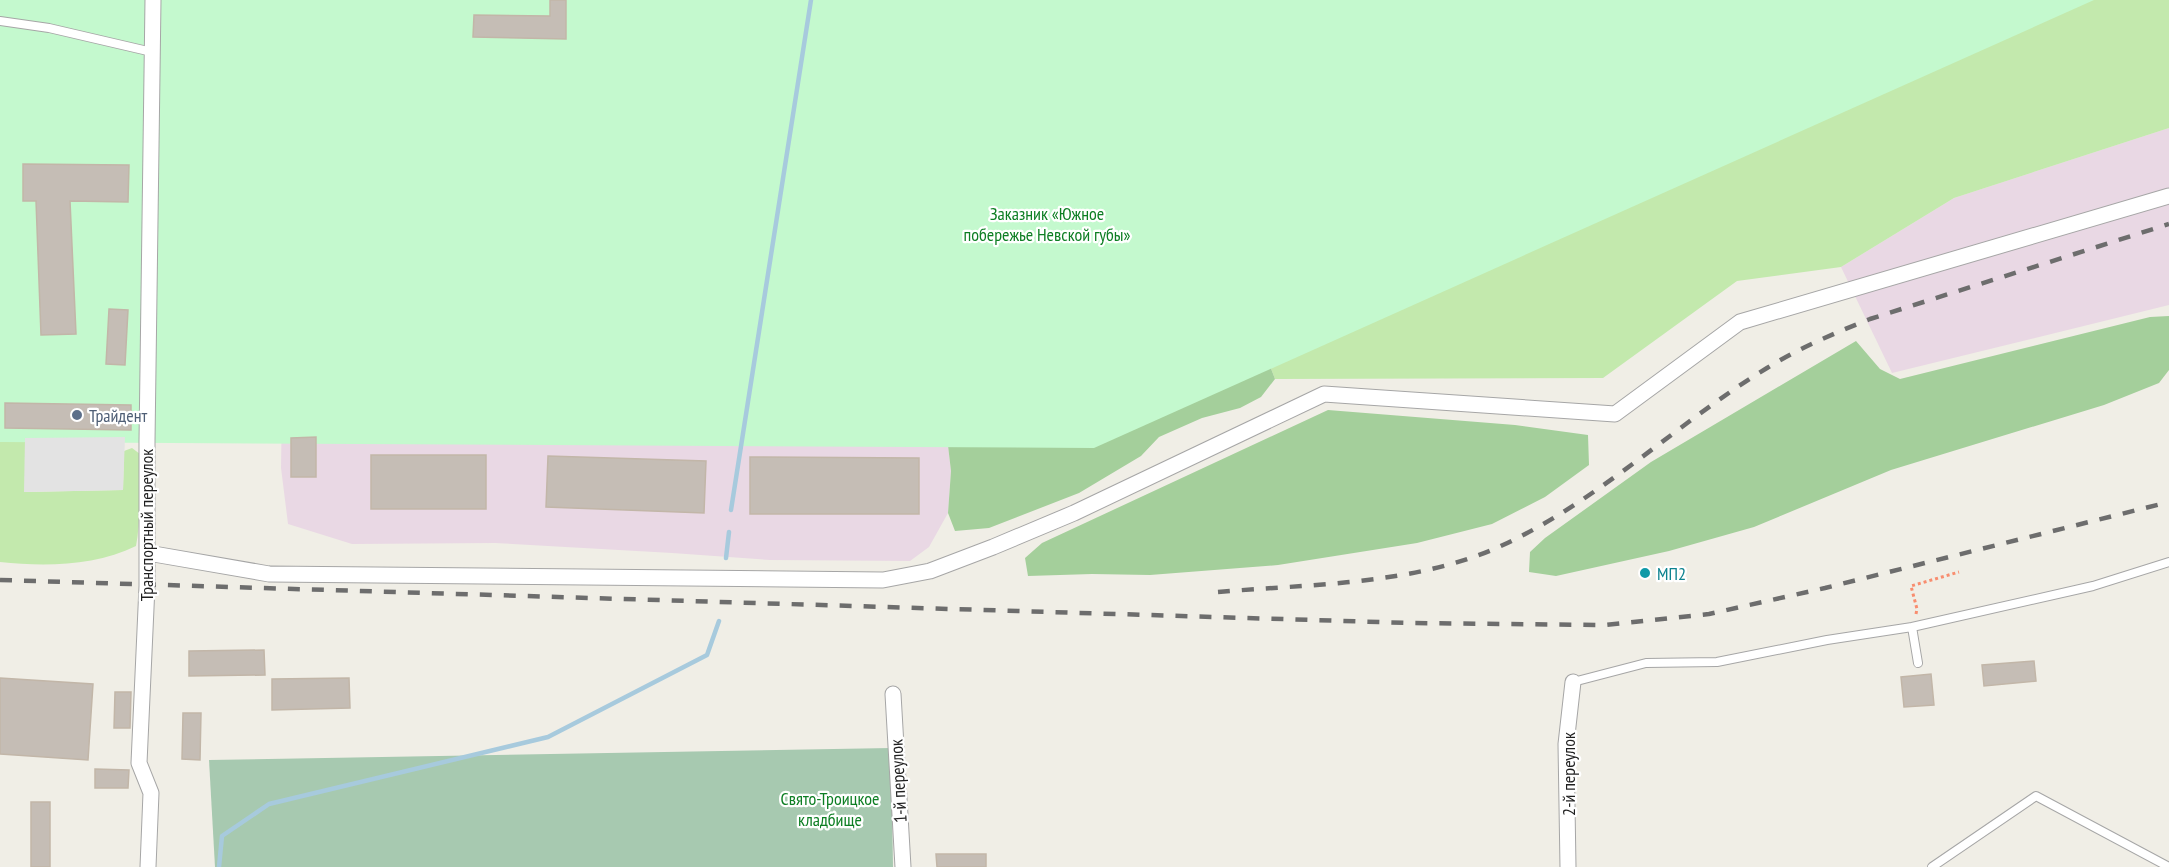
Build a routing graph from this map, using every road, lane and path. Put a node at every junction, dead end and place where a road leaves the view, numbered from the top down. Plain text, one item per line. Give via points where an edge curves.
1 (153, 0) edge
2 (0, 21) edge
3 (152, 52) junction
4 (2169, 196) edge
5 (148, 553) junction
6 (2169, 562) edge
7 (1959, 572) dead end
8 (1912, 627) junction
9 (1918, 663) dead end
10 (1573, 682) joint
11 (893, 694) dead end
12 (148, 867) edge
13 (903, 867) edge
14 (1569, 867) edge
15 (1932, 867) edge
16 (2169, 867) edge

1 - 3 street, Транспортный переулок
2 - 3 lane
3 - 5 street, Транспортный переулок
4 - 5 street via 1740,322 1615,414 1324,394 993,548 930,571 883,580 269,574
5 - 12 street, Транспортный переулок via 139,763 151,793
6 - 8 lane via 2093,586
7 - 8 path via 1911,586 1917,609
8 - 9 lane
8 - 10 lane via 1717,662 1646,663
10 - 14 street, 2-й переулок via 1566,744
11 - 13 street, 1-й переулок
15 - 16 lane via 2036,796

